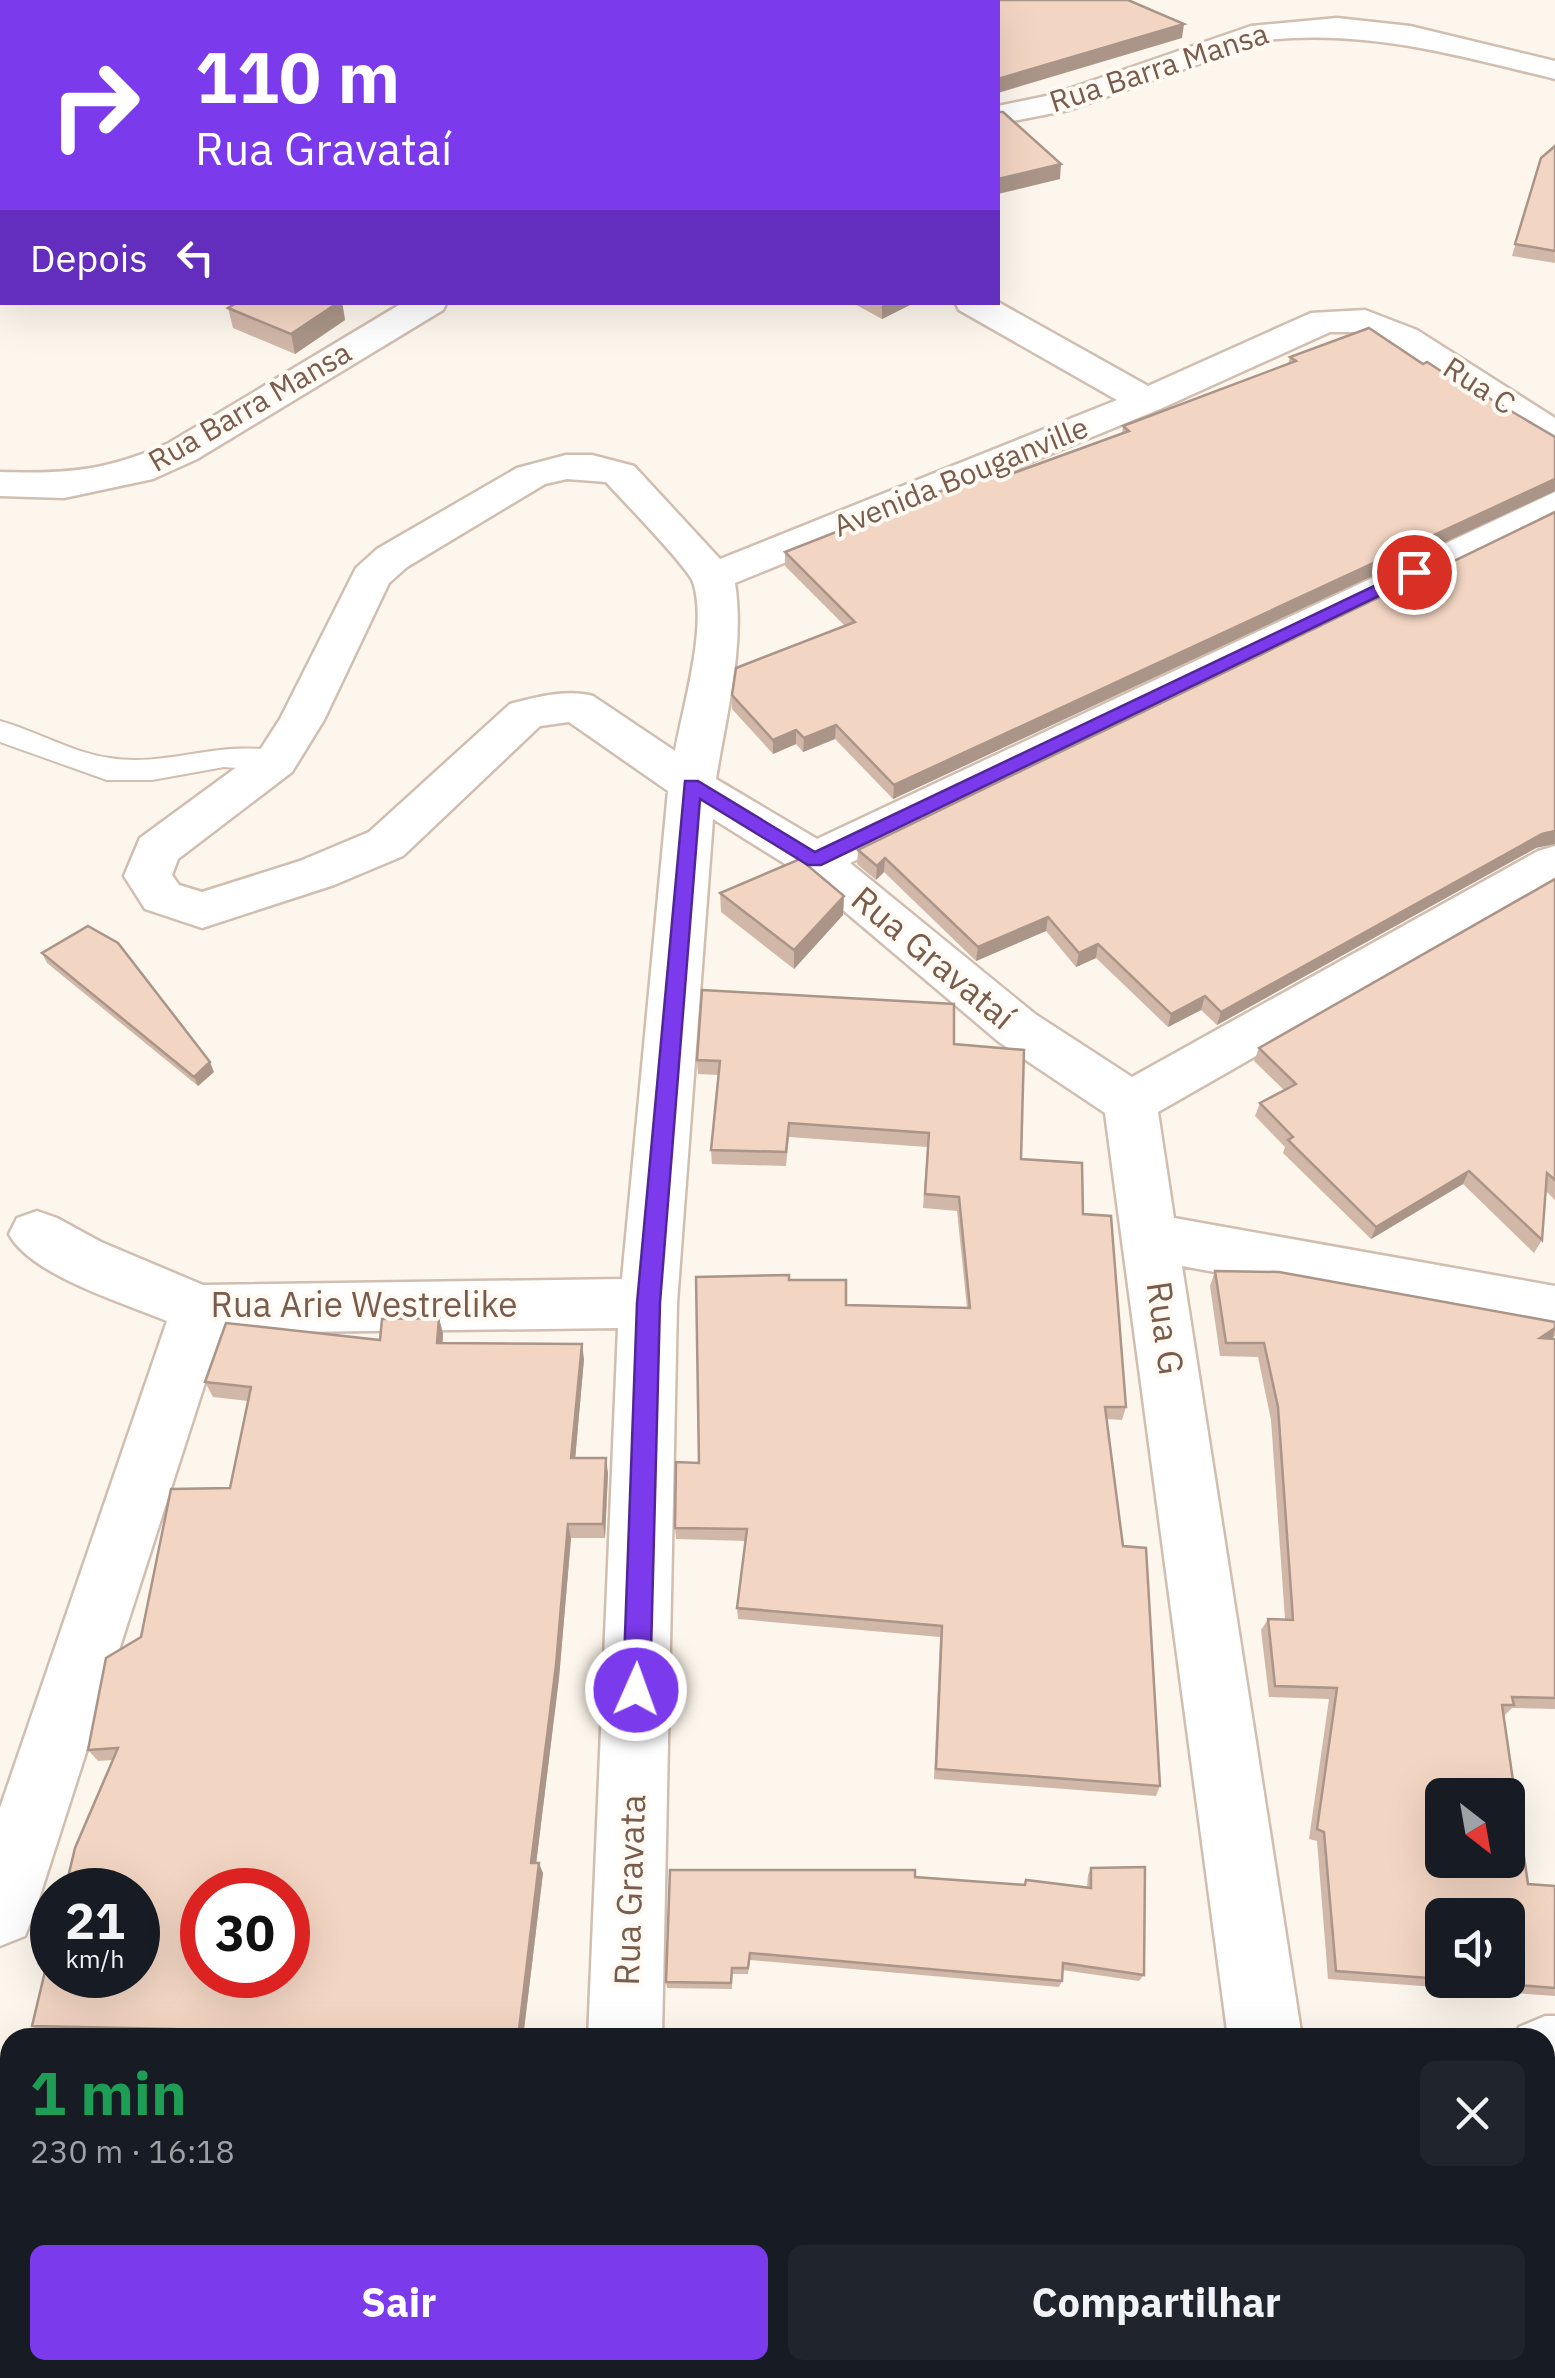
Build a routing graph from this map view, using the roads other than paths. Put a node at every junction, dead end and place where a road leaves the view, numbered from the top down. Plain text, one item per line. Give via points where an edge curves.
1 (1555, 70) edge
2 (1000, 115) edge
3 (425, 305) edge
4 (977, 305) edge
5 (1404, 338) joint
6 (1146, 401) junction
7 (1555, 435) edge
8 (0, 484) edge
9 (1555, 504) edge
10 (713, 577) junction
11 (0, 731) edge
12 (276, 760) junction
13 (692, 786) junction
14 (814, 860) junction
15 (1555, 863) edge
16 (1130, 1103) junction
17 (36, 1234) dead end
18 (1152, 1238) junction
19 (648, 1303) junction
20 (200, 1309) junction
21 (1555, 1310) edge
22 (0, 1911) edge
23 (625, 2028) edge
24 (1264, 2028) edge

1 - 2 street, Rua Barra Mansa via 1378,28 1291,27 1058,103
3 - 8 street, Rua Barra Mansa via 139,471 64,486
4 - 6 street
5 - 6 street, Avenida Bouganville via 1364,322 1324,321
5 - 7 street, Rua C
6 - 10 street, Avenida Bouganville
9 - 14 street
10 - 12 street, Rua Gravataí via 620,474 592,467 531,476 392,558 372,577
10 - 13 street via 716,640
11 - 12 lane via 107,769 224,757
12 - 13 street, Rua Gravataí via 157,850 148,876 162,897 202,910 386,844 526,714 577,706
13 - 14 street, Rua Gravataí
13 - 19 street, Rua Gravata
14 - 16 street, Rua Gravataí via 1016,1028
15 - 16 street
16 - 18 street, Rua G
17 - 20 street, Rua Arie Westrelike
18 - 21 street
18 - 24 street, Rua G
19 - 20 street, Rua Arie Westrelike
19 - 23 street, Rua Gravata
20 - 22 street

